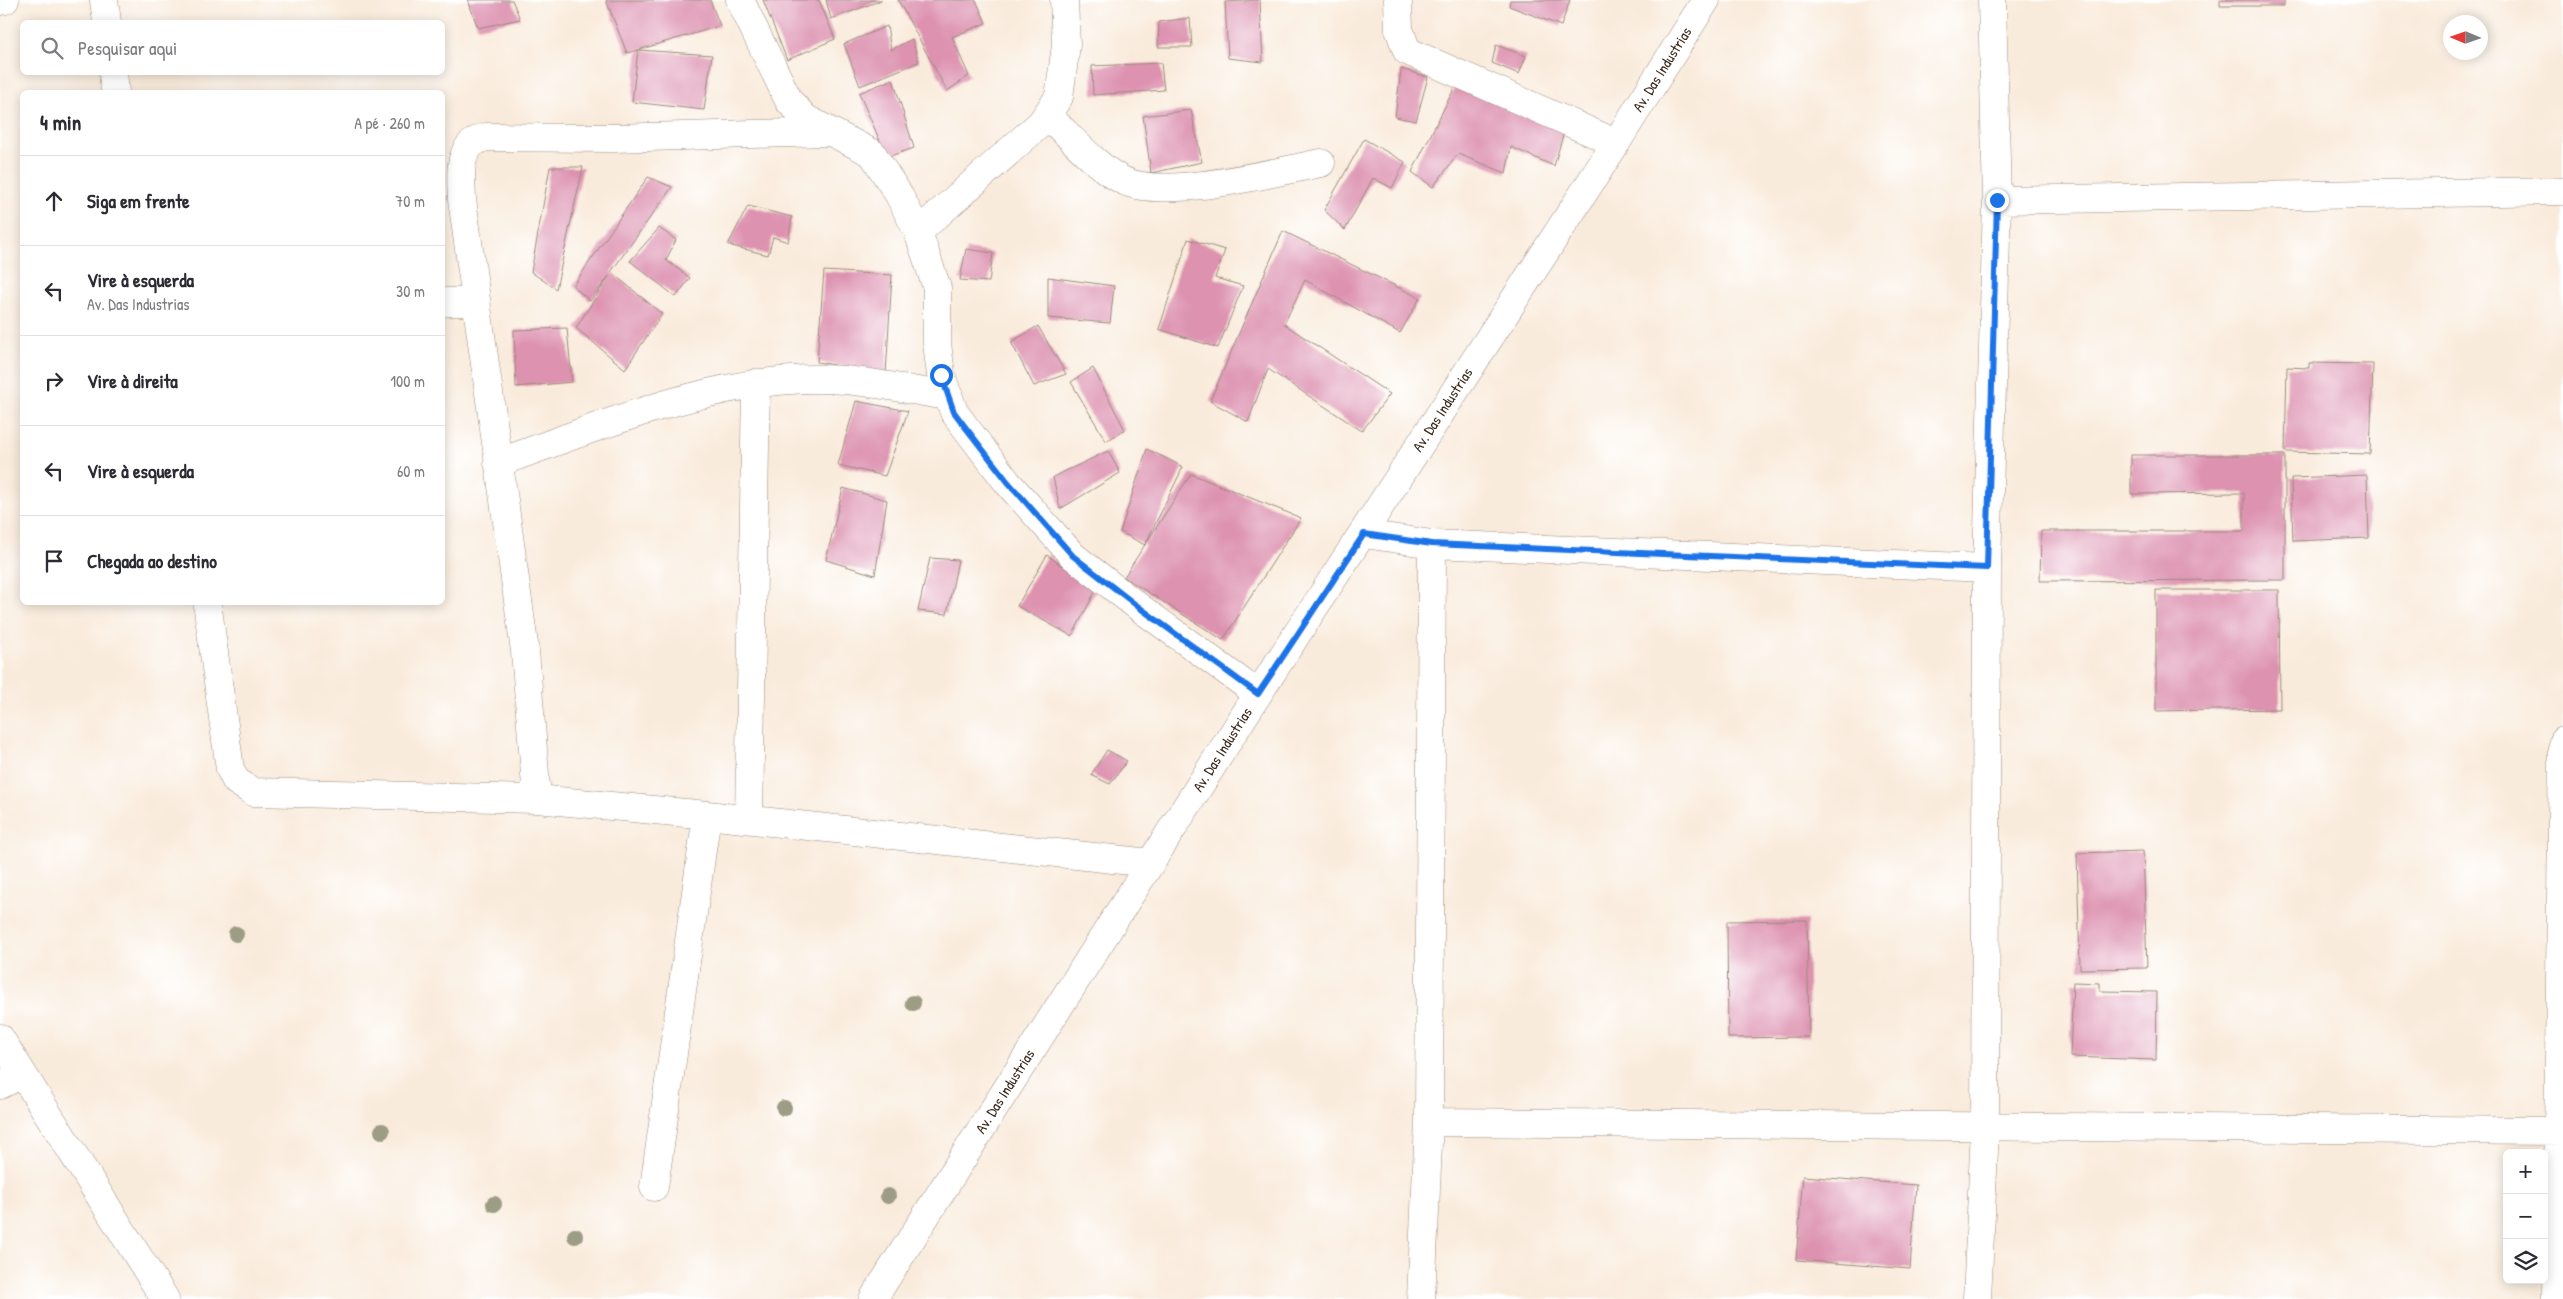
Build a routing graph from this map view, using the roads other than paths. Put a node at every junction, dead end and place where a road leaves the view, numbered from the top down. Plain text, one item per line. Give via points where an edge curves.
1 (5, 0) edge
2 (104, 0) edge
3 (740, 0) edge
4 (1064, 0) edge
5 (1398, 0) edge
6 (1706, 0) edge
7 (1992, 0) edge
8 (0, 1) edge
9 (107, 20) edge
10 (114, 75) edge
11 (115, 90) edge
12 (1047, 115) junction
13 (828, 132) junction
14 (1616, 143) junction
15 (1321, 163) dead end
16 (2563, 191) edge
17 (1997, 200) junction
18 (918, 232) junction
19 (445, 302) edge
20 (475, 302) junction
21 (756, 383) junction
22 (948, 396) junction
23 (498, 464) junction
24 (1364, 534) junction
25 (1432, 544) junction
26 (1987, 568) junction
27 (207, 605) edge
28 (1258, 694) junction
29 (2563, 741) edge
30 (537, 800) junction
31 (707, 815) junction
32 (749, 819) junction
33 (1150, 863) junction
34 (0, 1038) edge
35 (11, 1080) edge
36 (1429, 1122) junction
37 (1985, 1128) junction
38 (2560, 1131) edge
39 (654, 1187) dead end
40 (165, 1299) edge
41 (873, 1299) edge
42 (1421, 1299) edge
43 (1977, 1299) edge
44 (2556, 1299) edge

1 - 8 street
2 - 9 street
3 - 13 street via 789,101 806,120
4 - 12 street via 1066,45 1063,81 1059,97
5 - 14 street via 1399,29 1407,51
6 - 14 street, Av. Das Industrias
7 - 17 street
10 - 11 street
12 - 15 street via 1121,179 1138,186 1204,184
12 - 18 street
13 - 18 street via 872,152
13 - 20 street via 613,138 486,136 477,139 464,153 460,168
14 - 24 street, Av. Das Industrias
16 - 17 street
17 - 26 street
18 - 22 street via 937,288 936,343
19 - 20 street
20 - 23 street
21 - 22 street via 830,380
21 - 23 street via 659,408
21 - 32 street
22 - 28 street via 954,412 1008,482 1073,556
23 - 30 street via 525,651
24 - 25 street
24 - 28 street, Av. Das Industrias
25 - 26 street
25 - 36 street
26 - 37 street
27 - 30 street via 230,769 236,781 253,792
28 - 33 street, Av. Das Industrias
29 - 38 street
30 - 31 street
31 - 32 street
31 - 39 street
32 - 33 street
33 - 41 street, Av. Das Industrias
34 - 35 street
35 - 40 street
36 - 37 street
36 - 42 street
37 - 38 street
37 - 43 street
38 - 44 street

